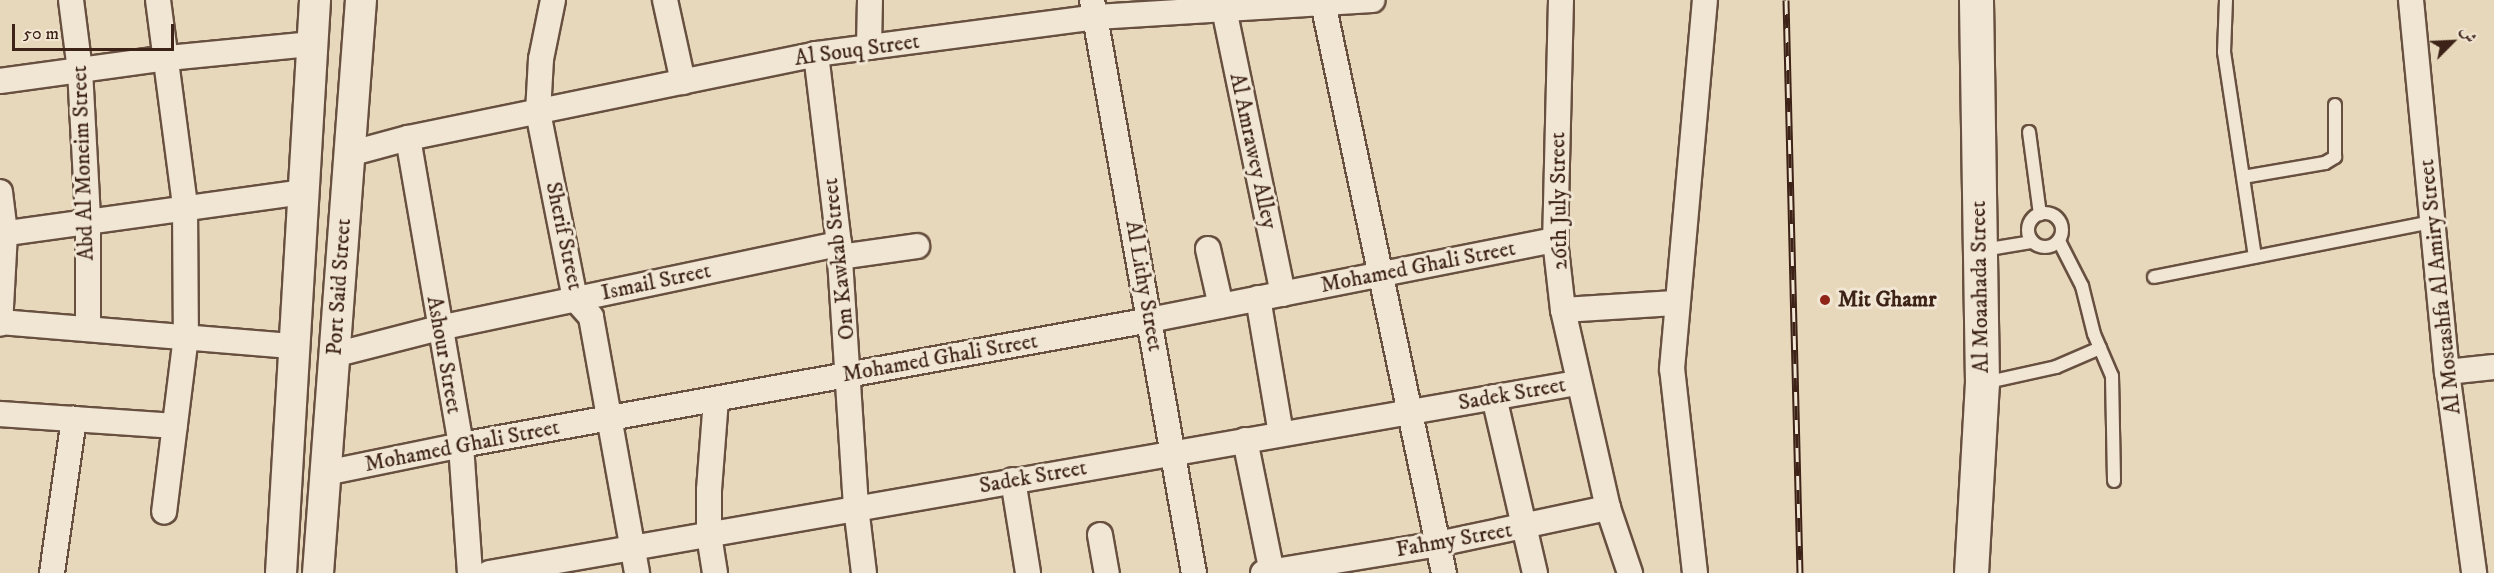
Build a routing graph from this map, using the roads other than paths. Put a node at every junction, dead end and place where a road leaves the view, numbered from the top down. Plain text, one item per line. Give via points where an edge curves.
1 (71, 0) edge
2 (158, 0) edge
3 (315, 0) edge
4 (361, 0) edge
5 (553, 0) edge
6 (665, 0) edge
7 (870, 0) edge
8 (1372, 0) edge
9 (1561, 0) edge
10 (1705, 0) edge
11 (1976, 0) edge
12 (2226, 0) edge
13 (2411, 0) edge
14 (1323, 3) junction
15 (1233, 6) edge
16 (1094, 8) edge
17 (312, 44) junction
18 (869, 47) junction
19 (816, 54) junction
20 (168, 58) junction
21 (80, 70) junction
22 (0, 81) edge
23 (684, 82) junction
24 (2335, 105) dead end
25 (538, 112) junction
26 (2029, 132) dead end
27 (408, 138) junction
28 (349, 154) junction
29 (2243, 177) junction
30 (0, 192) edge
31 (303, 192) junction
32 (185, 206) junction
33 (2040, 214) junction
34 (88, 220) junction
35 (2433, 222) junction
36 (3, 233) edge
37 (1555, 240) junction
38 (2058, 241) junction
39 (2032, 242) junction
40 (917, 246) dead end
41 (1208, 249) dead end
42 (840, 250) junction
43 (1978, 251) junction
44 (2255, 257) junction
45 (1381, 274) junction
46 (2154, 277) dead end
47 (1283, 294) junction
48 (1258, 298) junction
49 (575, 299) junction
50 (1675, 303) junction
51 (1221, 306) junction
52 (1563, 310) junction
53 (1150, 320) junction
54 (0, 323) edge
55 (87, 327) junction
56 (439, 328) junction
57 (186, 336) junction
58 (294, 346) junction
59 (2100, 348) junction
60 (334, 355) junction
61 (2494, 367) edge
62 (2447, 372) junction
63 (850, 374) junction
64 (1577, 383) junction
65 (1982, 384) junction
66 (1494, 397) junction
67 (716, 400) junction
68 (1408, 412) junction
69 (0, 414) edge
70 (74, 419) junction
71 (609, 419) junction
72 (175, 426) junction
73 (1281, 434) junction
74 (1245, 440) junction
75 (461, 445) junction
76 (1174, 452) junction
77 (325, 473) junction
78 (1013, 480) junction
79 (2114, 481) dead end
80 (856, 507) junction
81 (1608, 508) junction
82 (164, 512) dead end
83 (1523, 528) junction
84 (709, 535) junction
85 (1100, 535) dead end
86 (1438, 544) junction
87 (635, 562) edge
88 (1342, 566) edge
89 (1269, 572) edge
90 (52, 573) edge
91 (281, 573) edge
92 (318, 573) edge
93 (470, 573) edge
94 (489, 573) edge
95 (715, 573) edge
96 (864, 573) edge
97 (1028, 573) edge
98 (1107, 573) edge
99 (1194, 573) edge
100 (1444, 573) edge
101 (1534, 573) edge
102 (1630, 573) edge
103 (1695, 573) edge
104 (1971, 573) edge
105 (2474, 573) edge

1 - 21 street, Abd Al Moneim Street
2 - 20 street
3 - 17 street, Port Said Street
4 - 28 street, Port Said Street
5 - 25 street, Sherif Street via 541,59
6 - 23 street
7 - 18 street
8 - 14 street, Al Souq Street
9 - 37 street, 26th July Street
10 - 50 street
11 - 43 main road, Al Moaahada Street
12 - 29 lane via 2224,52
13 - 35 street, Al Mostashfa Al Amiry Street
14 - 15 street, Al Souq Street
14 - 45 street
15 - 16 street, Al Souq Street
15 - 47 street, Al Amrawey Alley
16 - 18 street, Al Souq Street
16 - 53 street, Al Lithy Street
17 - 20 street
17 - 31 street, Port Said Street
18 - 19 street, Al Souq Street
19 - 23 street, Al Souq Street
19 - 42 street, Om Kawkab Street
20 - 21 street
20 - 32 street
21 - 22 street
21 - 34 street, Abd Al Moneim Street
23 - 25 street, Al Souq Street
24 - 29 lane via 2335,157 2325,163
25 - 27 street, Al Souq Street
25 - 49 street, Sherif Street
26 - 33 lane
27 - 28 street, Al Souq Street
27 - 56 street, Ashour Street
28 - 60 street, Port Said Street
29 - 44 lane
30 - 36 street
31 - 32 street
31 - 58 street, Port Said Street
32 - 34 street
32 - 57 street
33 - 38 lane via 2047,213 2059,221
33 - 39 lane via 2028,229
34 - 36 street
34 - 55 street, Abd Al Moneim Street
35 - 44 lane
35 - 62 street, Al Mostashfa Al Amiry Street
36 - 54 street
37 - 45 street, Mohamed Ghali Street
37 - 52 street, 26th July Street
38 - 39 lane via 2045,248
38 - 59 lane via 2082,286
39 - 43 lane
40 - 42 street, Ismail Street
41 - 51 street
42 - 49 street, Ismail Street
42 - 63 street, Om Kawkab Street
43 - 65 main road, Al Moaahada Street
44 - 46 lane
45 - 47 street, Mohamed Ghali Street
45 - 68 street
47 - 48 street, Mohamed Ghali Street
48 - 51 street, Mohamed Ghali Street
48 - 73 street
49 - 56 street, Ismail Street
49 - 71 street, Sherif Street via 591,317
50 - 52 street
50 - 103 street via 1672,369
51 - 53 street, Mohamed Ghali Street
52 - 64 street, 26th July Street
53 - 63 street, Mohamed Ghali Street
53 - 76 street, Al Lithy Street
54 - 55 street
55 - 57 street
56 - 60 street, Ismail Street
56 - 75 street, Ashour Street
57 - 58 street
57 - 72 street
58 - 91 street, Port Said Street
59 - 65 lane via 2056,367
59 - 79 lane via 2114,390
60 - 77 street, Port Said Street
61 - 62 street
62 - 105 street, Al Mostashfa Al Amiry Street
63 - 67 street, Mohamed Ghali Street
63 - 80 street, Om Kawkab Street
64 - 66 street, Sadek Street
64 - 81 street, 26th July Street
65 - 104 main road, Al Moaahada Street
66 - 68 street, Sadek Street
66 - 83 street
67 - 71 street, Mohamed Ghali Street
67 - 84 street
68 - 73 street, Sadek Street
68 - 86 street
69 - 70 street
70 - 72 street
70 - 90 street
71 - 75 street, Mohamed Ghali Street
71 - 87 street, Sherif Street
72 - 82 street
73 - 74 street, Sadek Street
74 - 76 street, Sadek Street
74 - 89 street
75 - 77 street, Mohamed Ghali Street
75 - 93 street, Ashour Street
76 - 78 street, Sadek Street
76 - 99 street, Al Lithy Street
77 - 92 street, Port Said Street
78 - 80 street, Sadek Street
78 - 97 street
80 - 84 street, Sadek Street
80 - 96 street, Om Kawkab Street
81 - 83 street, Fahmy Street
81 - 102 street, 26th July Street
83 - 86 street, Fahmy Street
83 - 101 street
84 - 87 street, Sadek Street
84 - 95 street
85 - 98 street
86 - 88 street, Fahmy Street
86 - 100 street
87 - 94 street, Sadek Street
88 - 89 street, Fahmy Street

